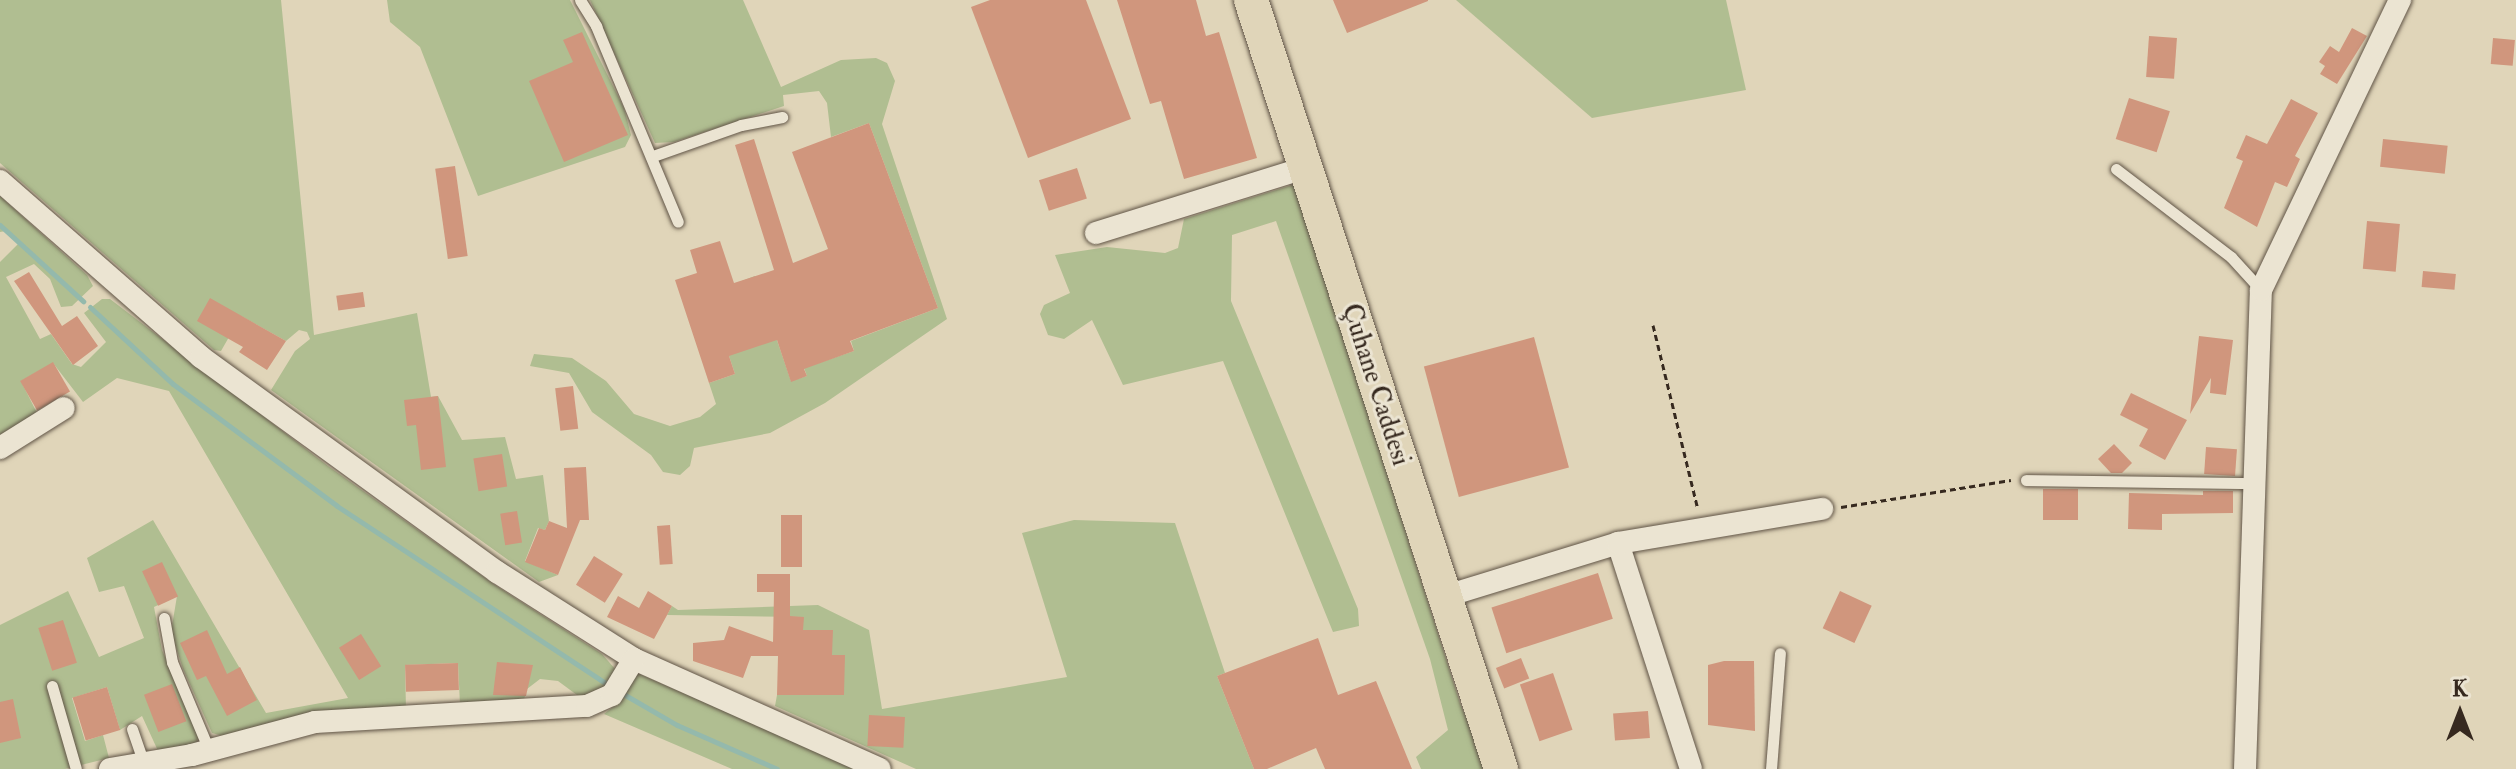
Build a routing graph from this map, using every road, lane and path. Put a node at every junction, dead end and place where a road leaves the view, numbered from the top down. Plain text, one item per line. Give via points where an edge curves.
1 (580, 0) edge
2 (1251, 0) edge
3 (2400, 0) edge
4 (782, 117) dead end
5 (653, 156) junction
6 (1305, 168) junction
7 (2116, 169) dead end
8 (0, 181) edge
9 (678, 222) dead end
10 (1096, 233) dead end
11 (2261, 290) junction
12 (1653, 325) dead end
13 (64, 408) dead end
14 (0, 448) edge
15 (2026, 480) joint
16 (2253, 483) junction
17 (1822, 509) joint
18 (1703, 529) junction
19 (1618, 543) junction
20 (1443, 597) junction
21 (164, 618) dead end
22 (1780, 653) dead end
23 (630, 668) junction
24 (52, 686) dead end
25 (132, 729) dead end
26 (209, 750) junction
27 (144, 763) junction
28 (76, 769) edge
29 (110, 769) edge
30 (880, 769) edge
31 (1501, 769) edge
32 (1691, 769) edge
33 (1771, 769) edge
34 (2245, 769) edge

1 - 5 lane
2 - 6 main road, Çuhane Caddesi
3 - 11 street
4 - 5 lane via 741,125
5 - 9 lane
6 - 10 street
6 - 20 main road, Çuhane Caddesi
7 - 11 lane via 2231,257
8 - 23 street via 201,357
11 - 16 street
12 - 18 path
13 - 14 street
15 - 16 lane
15 - 17 path via 1978,482 1918,499
16 - 34 street
17 - 18 street
18 - 19 street
19 - 20 street
19 - 32 street
20 - 31 main road, Çuhane Caddesi
21 - 26 lane via 172,662
22 - 33 lane
23 - 26 street via 612,695 570,709 315,722
23 - 30 street
24 - 28 lane
25 - 27 lane
26 - 27 street
27 - 29 street

